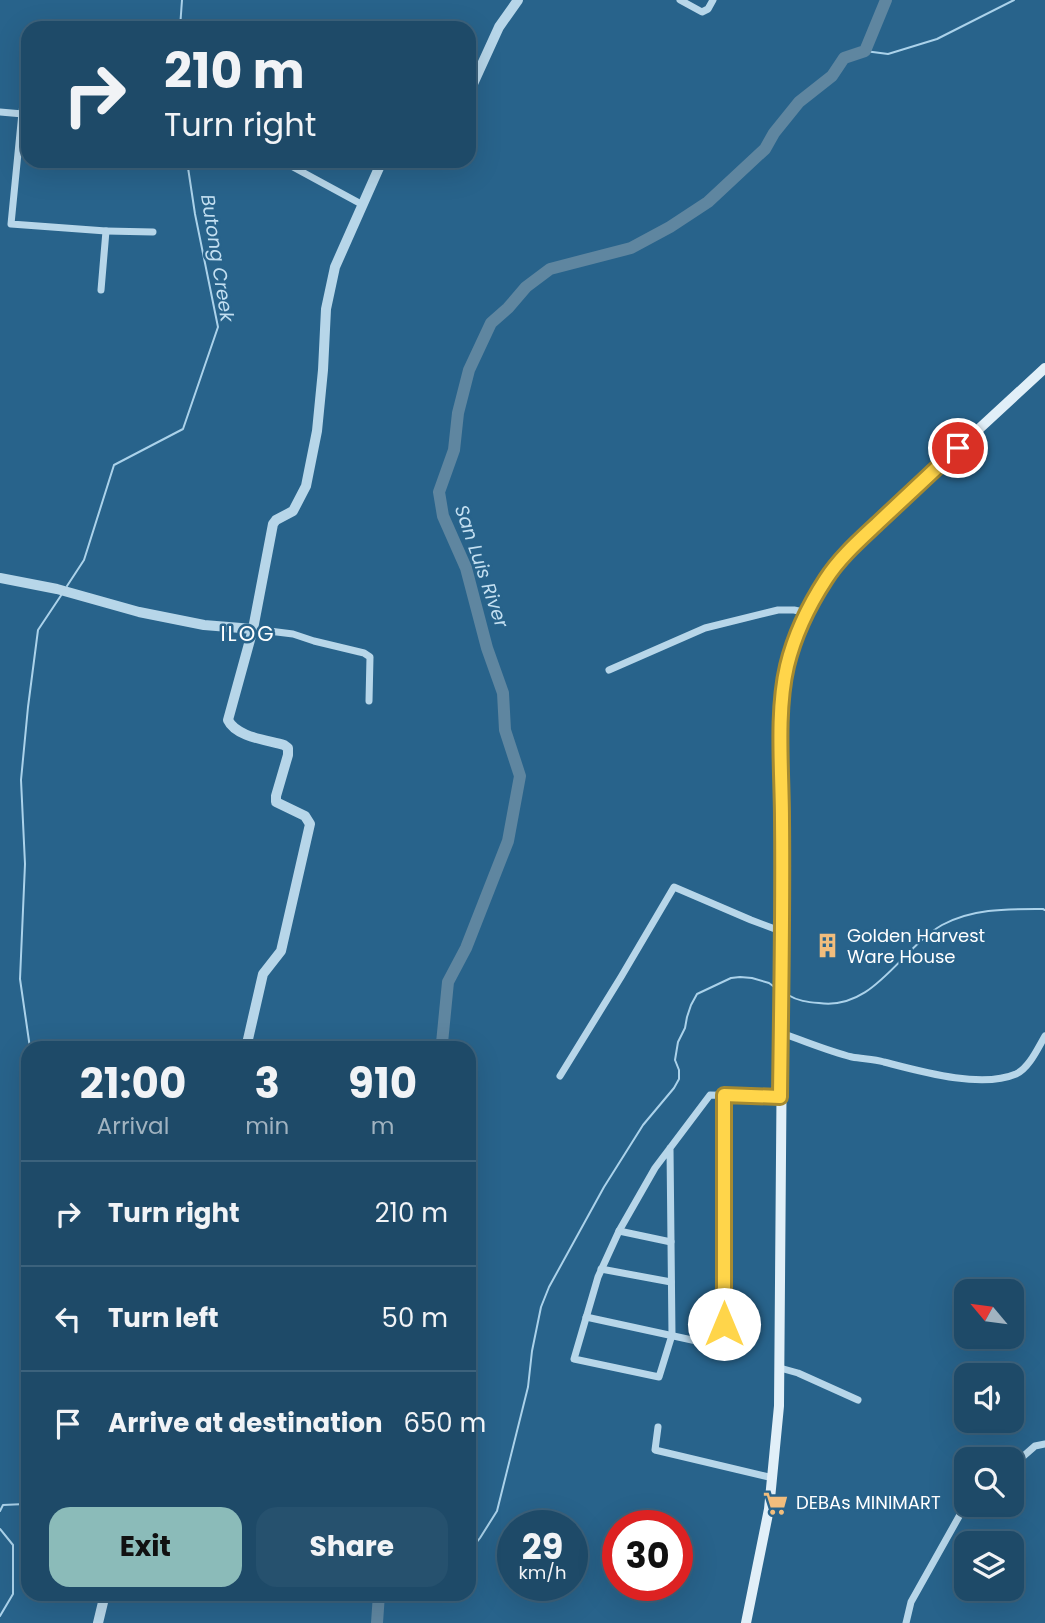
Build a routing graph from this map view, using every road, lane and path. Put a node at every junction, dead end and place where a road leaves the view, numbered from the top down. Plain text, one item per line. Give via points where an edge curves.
1 (518, 0) edge
2 (680, 0) edge
3 (713, 0) edge
4 (476, 77) edge
5 (0, 112) edge
6 (21, 114) edge
7 (21, 132) edge
8 (295, 168) edge
9 (379, 168) edge
10 (363, 205) junction
11 (106, 232) junction
12 (153, 232) dead end
13 (101, 290) dead end
14 (1045, 368) edge
15 (0, 578) edge
16 (808, 613) junction
17 (253, 629) junction
18 (609, 670) dead end
19 (369, 701) dead end
20 (783, 932) junction
21 (781, 1033) junction
22 (1045, 1036) edge
23 (248, 1041) edge
24 (559, 1076) dead end
25 (724, 1095) junction
26 (780, 1097) junction
27 (670, 1148) junction
28 (655, 1168) junction
29 (670, 1168) junction
30 (619, 1231) junction
31 (671, 1242) junction
32 (601, 1269) junction
33 (671, 1282) junction
34 (586, 1317) junction
35 (672, 1335) junction
36 (724, 1347) junction
37 (738, 1350) dead end
38 (780, 1368) junction
39 (858, 1400) dead end
40 (658, 1427) dead end
41 (1045, 1444) edge
42 (1024, 1456) edge
43 (773, 1478) junction
44 (959, 1517) edge
45 (103, 1601) edge
46 (98, 1623) edge
47 (746, 1623) edge
48 (906, 1623) edge

1 - 4 street via 499,27
2 - 3 street via 702,12
5 - 6 street
7 - 11 street via 11,224
8 - 10 street
9 - 10 street
10 - 17 street via 335,267 326,309 317,432 306,486 293,512 273,524
11 - 12 street
11 - 13 street
14 - 16 main road via 835,566
15 - 17 street via 139,612
16 - 18 street via 778,610 705,628
16 - 20 main road via 790,655 783,695
17 - 19 street via 293,634 364,653 370,657
17 - 23 street via 229,720 239,733 288,748 276,802 305,816 310,824 281,951 262,974
20 - 21 main road
20 - 24 street via 674,887
21 - 22 street via 856,1058 982,1079 1020,1072
21 - 26 main road
25 - 26 street
25 - 27 street via 710,1095
25 - 36 street
26 - 38 main road
27 - 28 street
27 - 29 street
28 - 29 street
28 - 30 street
29 - 31 street
30 - 31 street
30 - 32 street
31 - 33 street
32 - 33 street
32 - 34 street
33 - 35 street
34 - 35 street
34 - 35 street via 574,1359 659,1377
35 - 36 street
36 - 37 street
38 - 39 street
38 - 43 main road
40 - 43 street via 655,1450
41 - 42 street
43 - 47 main road
44 - 48 street via 911,1602
45 - 46 street

